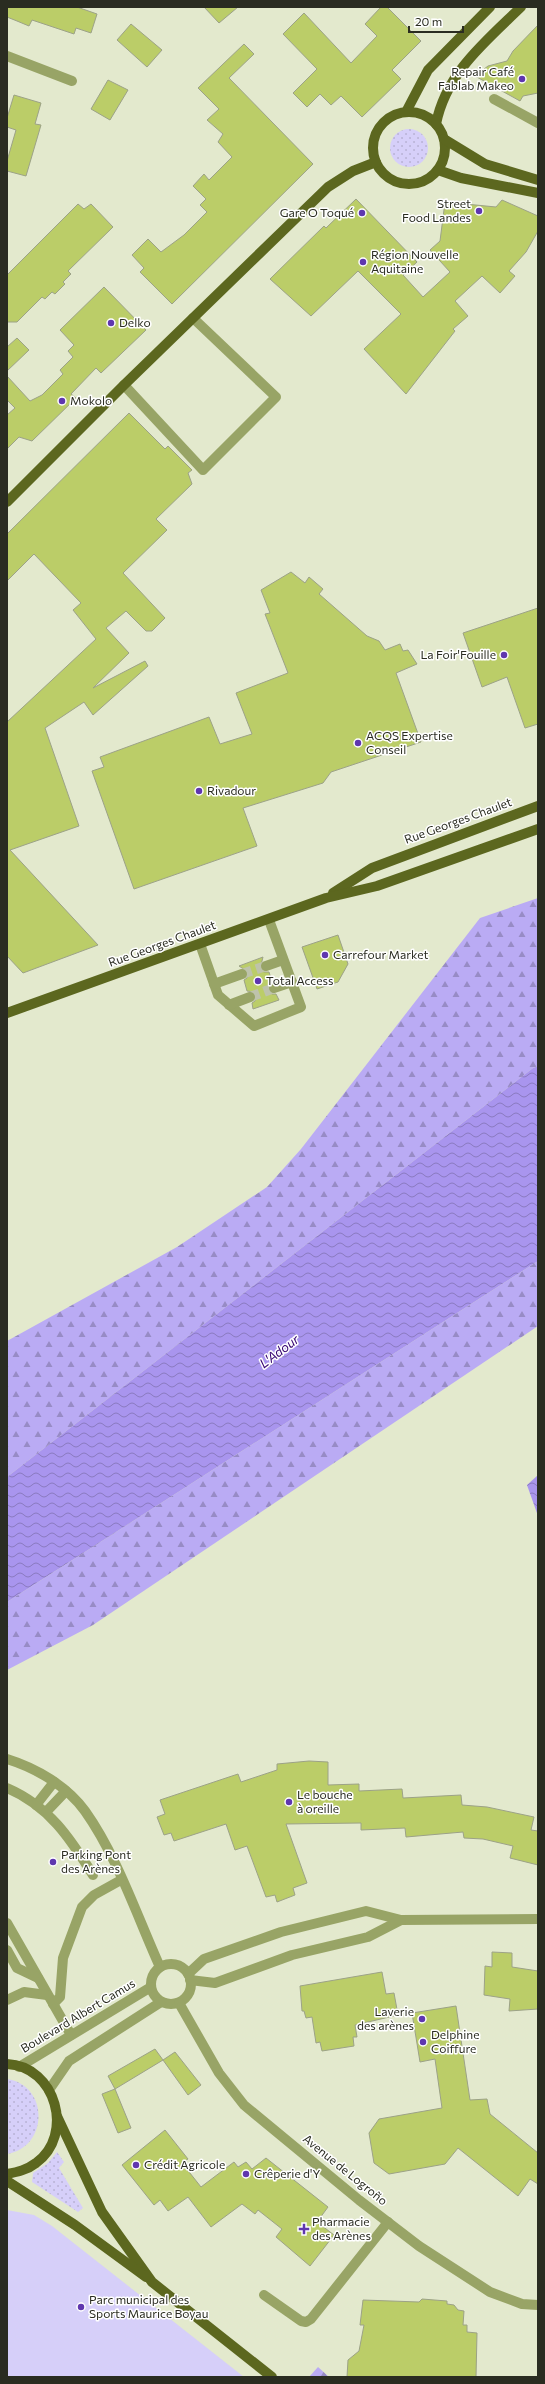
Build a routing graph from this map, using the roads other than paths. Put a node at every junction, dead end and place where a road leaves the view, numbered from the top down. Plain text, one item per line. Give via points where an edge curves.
1 (490, 7) edge
2 (521, 7) edge
3 (7, 56) edge
4 (72, 81) dead end
5 (494, 99) dead end
6 (406, 112) junction
7 (538, 123) edge
8 (436, 124) junction
9 (444, 139) junction
10 (376, 162) junction
11 (438, 170) junction
12 (538, 180) edge
13 (538, 193) edge
14 (193, 318) junction
15 (124, 385) junction
16 (7, 502) edge
17 (538, 806) edge
18 (538, 828) edge
19 (326, 898) junction
20 (269, 920) junction
21 (200, 944) junction
22 (284, 960) junction
23 (266, 966) tunnel mouth
24 (242, 974) tunnel mouth
25 (292, 982) junction
26 (214, 984) junction
27 (274, 988) tunnel mouth
28 (250, 997) tunnel mouth
29 (229, 1005) junction
30 (7, 1013) edge
31 (7, 1759) edge
32 (54, 1782) junction
33 (7, 1788) edge
34 (66, 1791) junction
35 (36, 1805) junction
36 (46, 1812) junction
37 (93, 1875) dead end
38 (121, 1880) junction
39 (538, 1919) edge
40 (401, 1920) junction
41 (7, 1923) edge
42 (7, 1950) edge
43 (160, 1967) junction
44 (189, 1977) junction
45 (38, 1978) junction
46 (151, 1987) junction
47 (47, 1995) junction
48 (7, 2000) edge
49 (161, 2002) junction
50 (179, 2003) junction
51 (53, 2004) junction
52 (71, 2035) junction
53 (7, 2058) edge
54 (7, 2064) edge
55 (19, 2067) junction
56 (49, 2090) junction
57 (57, 2116) junction
58 (7, 2174) edge
59 (7, 2181) edge
60 (388, 2222) junction
61 (152, 2282) junction
62 (264, 2295) dead end
63 (538, 2305) edge
64 (272, 2377) edge

1 - 6 main road via 428,70
2 - 8 main road via 459,71 445,95
3 - 4 street
5 - 7 street
6 - 8 main road via 428,116
6 - 10 main road via 385,121 378,129 374,140
8 - 9 main road
9 - 11 main road via 445,156
9 - 12 main road via 485,164
10 - 11 main road via 391,179 402,183 424,180
10 - 14 main road via 353,171 328,187
11 - 13 main road via 461,178
14 - 15 main road
14 - 15 street via 276,397 203,470
15 - 16 main road
17 - 19 main road, Rue Georges Chaulet via 372,868
18 - 19 main road, Rue Georges Chaulet via 376,886
19 - 20 main road, Rue Georges Chaulet
20 - 21 main road, Rue Georges Chaulet
20 - 22 street
21 - 26 street
21 - 30 main road, Rue Georges Chaulet
22 - 23 street
22 - 25 street
24 - 26 street
25 - 27 street
25 - 29 street via 301,1007 254,1026
26 - 29 street via 218,995
28 - 29 street
31 - 32 street via 37,1771
32 - 34 street
32 - 35 street
33 - 35 street
34 - 36 street
34 - 38 street via 84,1810 106,1846
35 - 36 street
36 - 37 street via 70,1838
38 - 43 street
38 - 51 street via 94,1895 82,1907 63,1958 60,1996
39 - 40 street
40 - 44 street via 368,1937 292,1955 215,1983
40 - 44 street via 366,1911 281,1932 204,1959
41 - 45 street
42 - 45 street via 17,1968
43 - 44 street via 178,1966
43 - 46 street via 152,1976
44 - 50 street via 189,1993
45 - 47 street
46 - 49 street
46 - 52 street, Boulevard Albert Camus
47 - 48 street via 24,1992
47 - 51 street
49 - 50 street
49 - 56 street via 70,2061
50 - 60 street, Avenue de Logroño via 219,2073 244,2105
51 - 52 street
52 - 55 street, Boulevard Albert Camus
53 - 55 main road
54 - 55 main road
55 - 56 main road via 39,2077
56 - 57 main road via 56,2104
57 - 58 main road via 55,2137 48,2151 36,2163 22,2171
57 - 61 main road via 102,2212
59 - 61 main road via 75,2225
60 - 62 street via 306,2322
60 - 63 street, Avenue de Logroño via 419,2246 490,2292 522,2304
61 - 64 main road

